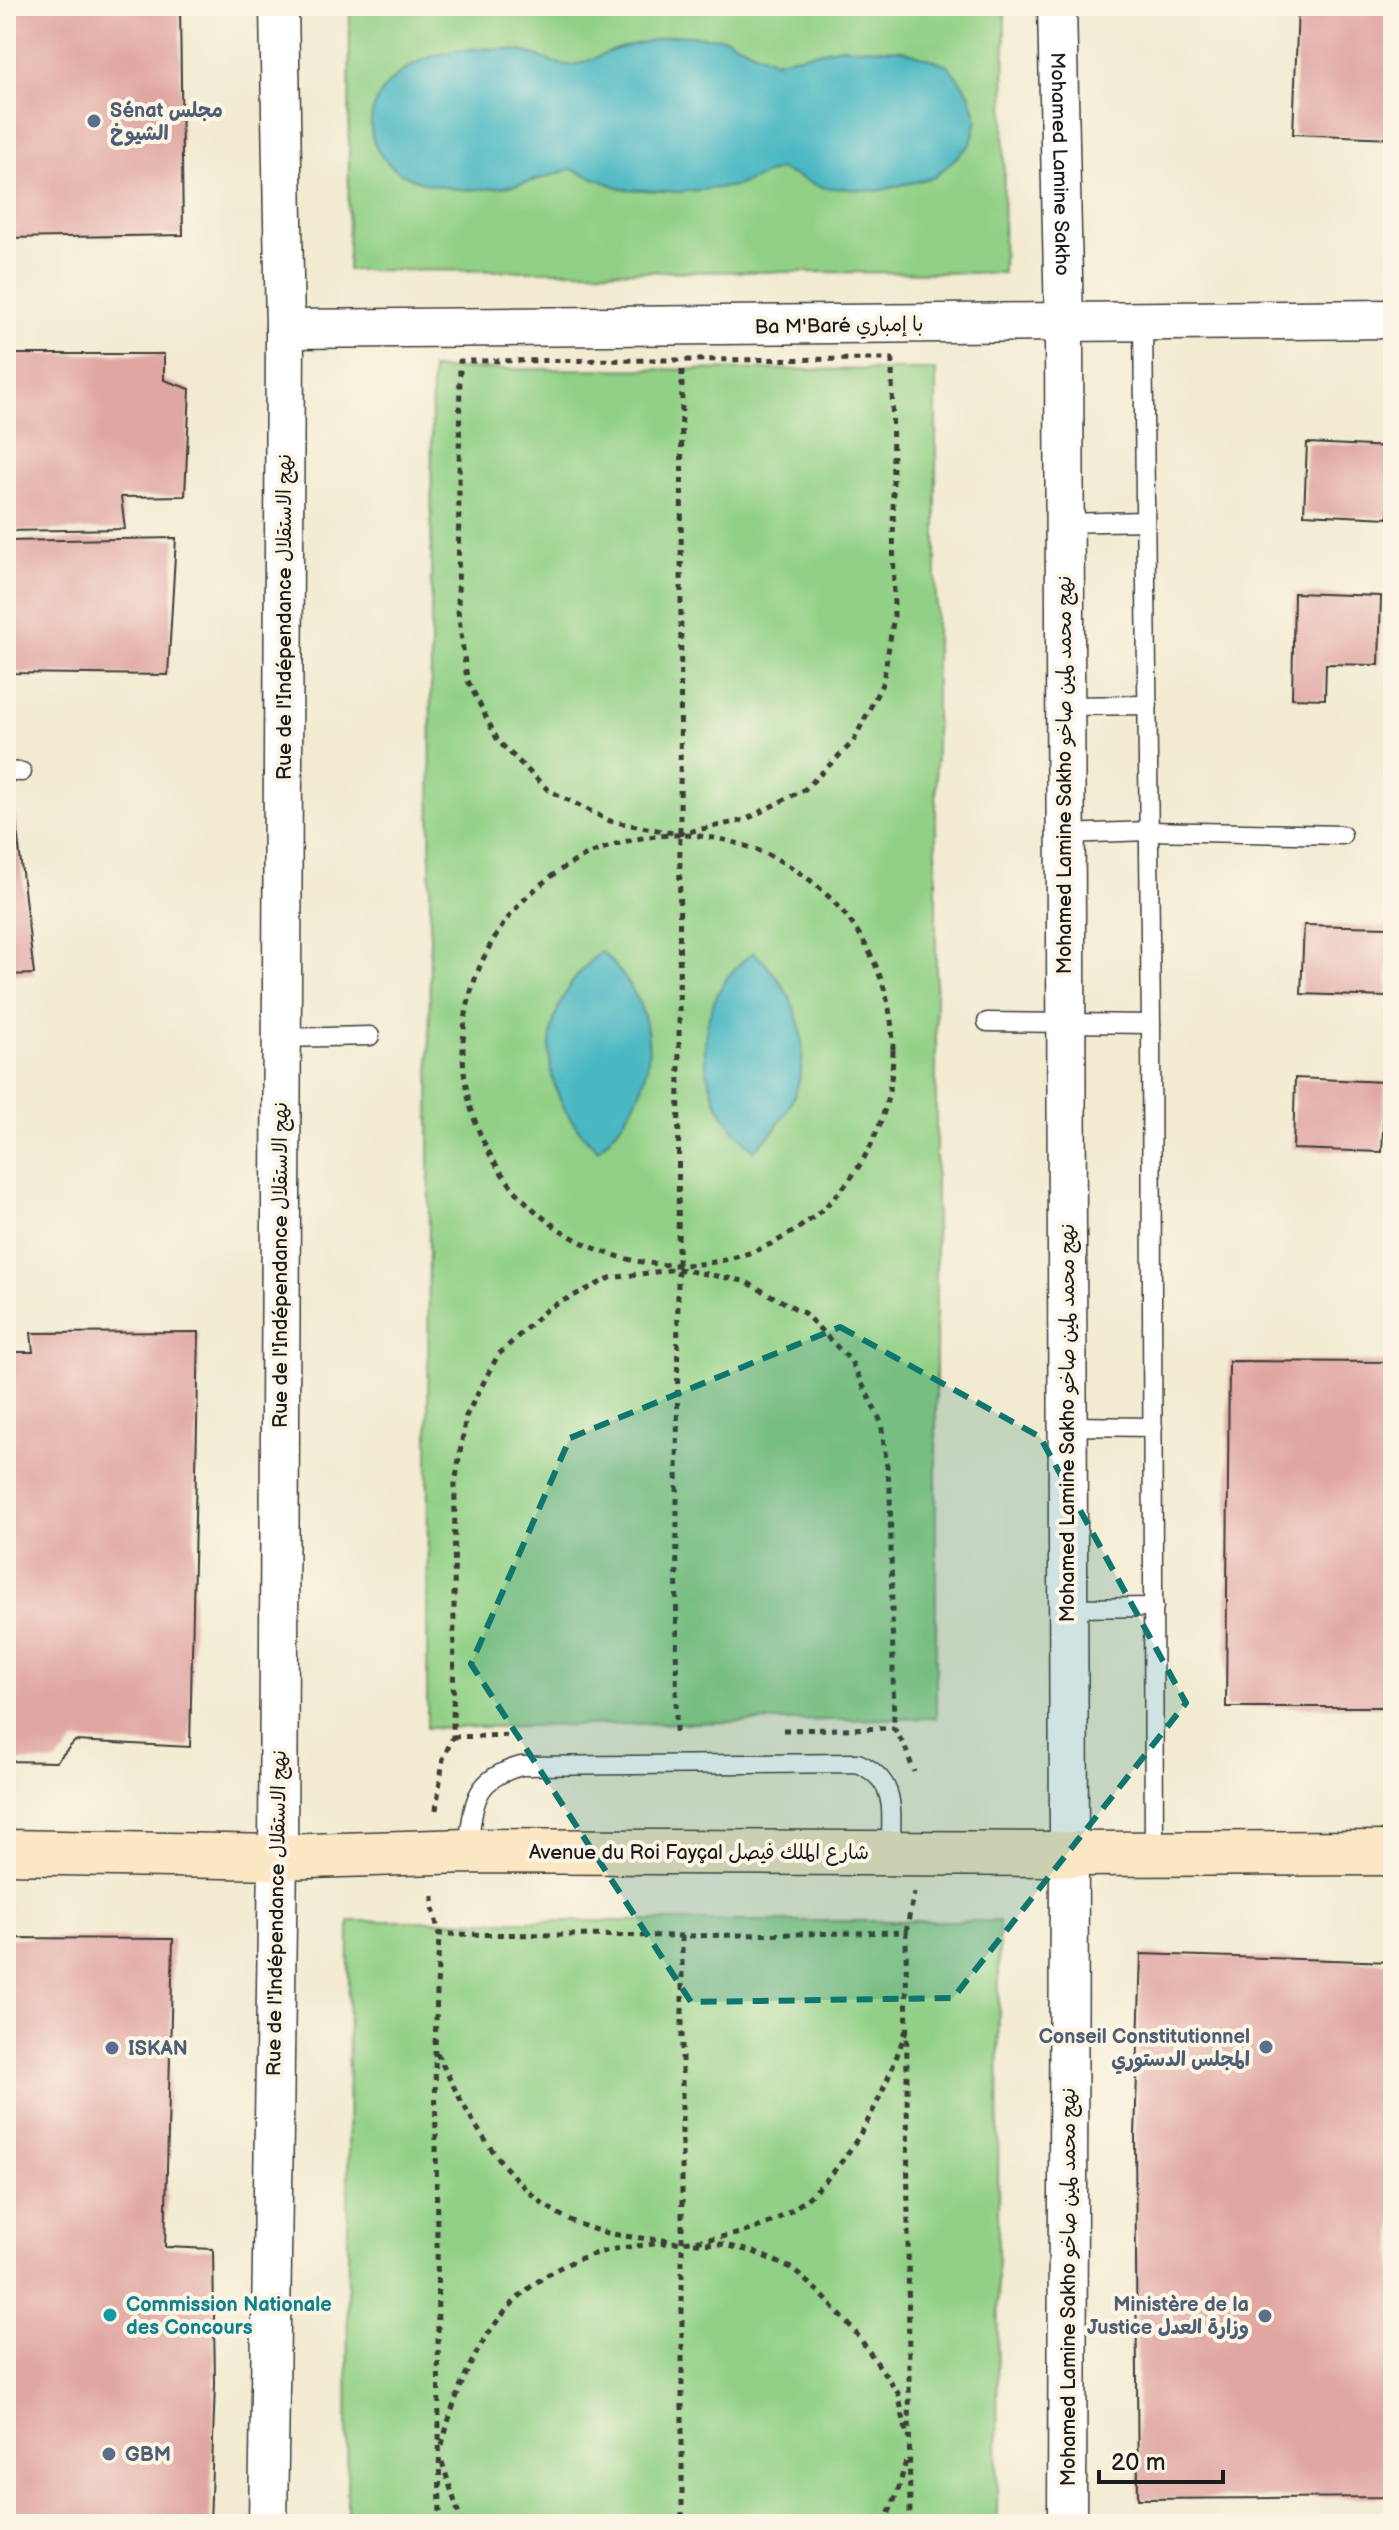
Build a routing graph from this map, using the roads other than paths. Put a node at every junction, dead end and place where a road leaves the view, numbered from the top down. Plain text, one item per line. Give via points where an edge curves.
1 (279, 6) edge
2 (1057, 6) edge
3 (1393, 319) edge
4 (1143, 322) junction
5 (1064, 323) junction
6 (285, 329) junction
7 (1145, 521) junction
8 (1064, 523) junction
9 (1148, 705) junction
10 (1065, 706) junction
11 (1149, 831) junction
12 (1065, 834) junction
13 (1342, 835) dead end
14 (987, 1022) dead end
15 (1065, 1023) junction
16 (1151, 1024) junction
17 (370, 1036) dead end
18 (282, 1038) junction
19 (1066, 1426) junction
20 (1153, 1427) junction
21 (1154, 1607) junction
22 (1068, 1608) junction
23 (467, 1851) junction
24 (6, 1852) edge
25 (891, 1852) junction
26 (1393, 1853) edge
27 (1069, 1854) junction
28 (1154, 1854) junction
29 (278, 1857) junction
30 (268, 2524) edge
31 (1067, 2524) edge

1 - 6 street, Rue de l'Indépendance نهج الاستقلال
2 - 5 street, Mohamed Lamine Sakho
3 - 4 street, Ba M'Baré با إمباري
4 - 5 street, Ba M'Baré با إمباري
4 - 7 lane
5 - 6 street, Ba M'Baré با إمباري
5 - 8 street, Mohamed Lamine Sakho نهج محمد لمين صاخو
6 - 18 street, Rue de l'Indépendance نهج الاستقلال
7 - 8 lane
7 - 9 lane
8 - 10 street, Mohamed Lamine Sakho نهج محمد لمين صاخو
9 - 10 lane
9 - 11 lane
10 - 12 street, Mohamed Lamine Sakho نهج محمد لمين صاخو
11 - 12 lane
11 - 13 lane
11 - 16 lane
12 - 15 street, Mohamed Lamine Sakho نهج محمد لمين صاخو
14 - 15 lane
15 - 16 lane
15 - 19 street, Mohamed Lamine Sakho نهج محمد لمين صاخو
16 - 20 lane
17 - 18 lane
18 - 29 street, Rue de l'Indépendance نهج الاستقلال
19 - 20 lane
19 - 22 street, Mohamed Lamine Sakho نهج محمد لمين صاخو
20 - 21 lane
21 - 22 lane
21 - 28 lane
22 - 27 street, Mohamed Lamine Sakho نهج محمد لمين صاخو
23 - 25 street, Avenue du Roi Fayçal شارع الملك فيصل
23 - 25 lane via 475,1801 486,1781 521,1766 858,1763 882,1778 889,1791
23 - 29 street, Avenue du Roi Fayçal شارع الملك فيصل
24 - 29 street, Avenue du Roi Fayçal شارع الملك فيصل
25 - 27 street, Avenue du Roi Fayçal شارع الملك فيصل
26 - 28 street, Avenue du Roi Fayçal شارع الملك فيصل
27 - 28 street, Avenue du Roi Fayçal شارع الملك فيصل
27 - 31 street, Mohamed Lamine Sakho نهج محمد لمين صاخو
29 - 30 street, Rue de l'Indépendance نهج الاستقلال

